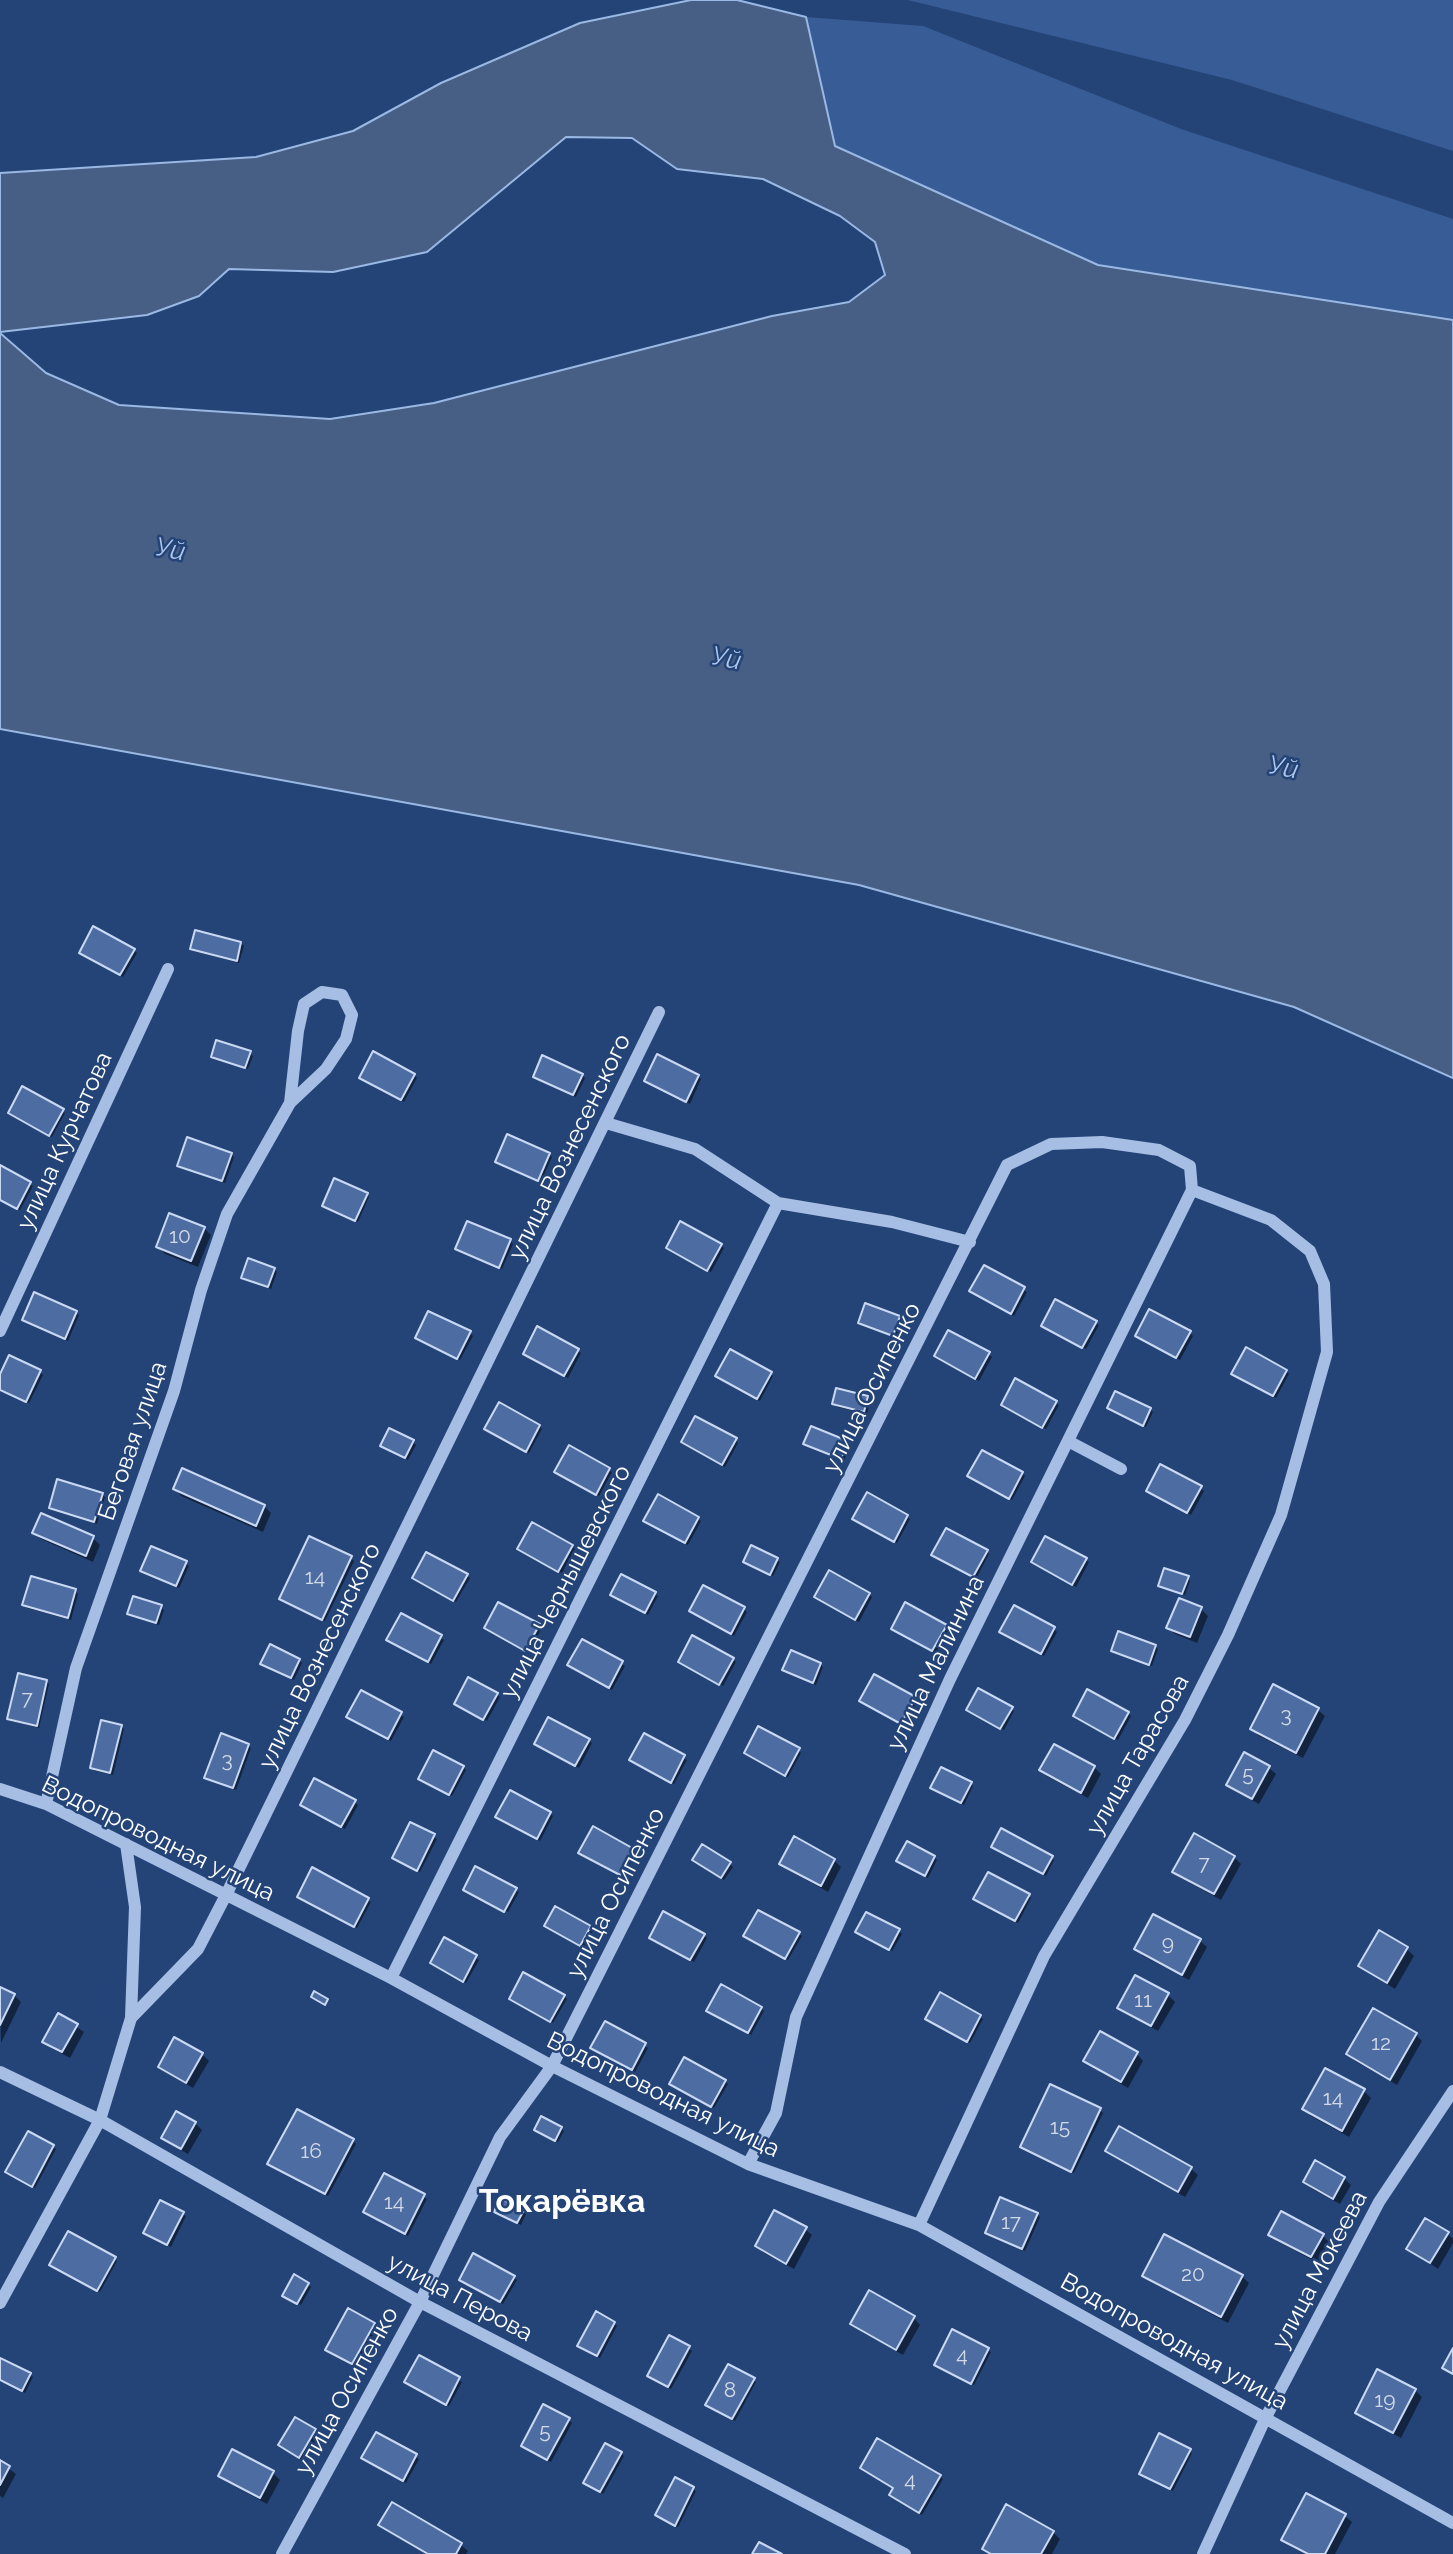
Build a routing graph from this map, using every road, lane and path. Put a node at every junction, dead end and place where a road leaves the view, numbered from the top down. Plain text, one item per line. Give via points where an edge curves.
1 (168, 969) dead end
2 (659, 1012) dead end
3 (290, 1103) junction
4 (606, 1123) junction
5 (1192, 1190) junction
6 (778, 1203) junction
7 (970, 1242) junction
8 (0, 1331) edge
9 (1068, 1441) junction
10 (1121, 1469) dead end
11 (0, 1789) edge
12 (46, 1804) junction
13 (126, 1844) junction
14 (226, 1895) junction
15 (391, 1978) junction
16 (131, 2018) junction
17 (552, 2066) junction
18 (0, 2072) edge
19 (1453, 2091) edge
20 (100, 2120) junction
21 (748, 2164) junction
22 (919, 2225) junction
23 (420, 2302) junction
24 (0, 2303) edge
25 (1266, 2417) junction
26 (1453, 2524) edge
27 (282, 2554) edge
28 (905, 2554) edge
29 (1203, 2554) edge

1 - 8 street, улица Курчатова
2 - 4 street, улица Вознесенского
3 - 3 street via 304,1004 322,992 342,995 352,1015 345,1039 326,1069
3 - 12 street, Беговая улица via 227,1214 174,1391 76,1668
4 - 6 street via 695,1149
4 - 14 street, улица Вознесенского
5 - 7 street, улица Осипенко via 1190,1166 1159,1150 1102,1142 1051,1144 1007,1165
5 - 9 street, улица Малинина
5 - 22 street, улица Тарасова via 1271,1220 1310,1251 1324,1284 1327,1352 1281,1515 1228,1635 1185,1720 1045,1956
6 - 7 street via 892,1222
6 - 15 street, улица Чернышевского
7 - 17 street, улица Осипенко
9 - 10 street
9 - 21 street, улица Малинина via 950,1679 796,2017 776,2113
11 - 12 street, Водопроводная улица
12 - 13 street, Водопроводная улица
13 - 14 street, Водопроводная улица
13 - 16 street via 135,1907
14 - 15 street, Водопроводная улица
14 - 16 street, улица Вознесенского via 198,1949
15 - 17 street, Водопроводная улица
16 - 20 street, улица Вознесенского
17 - 21 street, Водопроводная улица
17 - 23 street, улица Осипенко via 500,2137
18 - 20 street, улица Перова
19 - 25 street, улица Мокеева via 1379,2202
20 - 23 street, улица Перова
20 - 24 street, улица Вознесенского
21 - 22 street, Водопроводная улица
22 - 25 street, Водопроводная улица
23 - 27 street, улица Осипенко
23 - 28 street, улица Перова
25 - 26 street, Водопроводная улица
25 - 29 street, улица Мокеева

